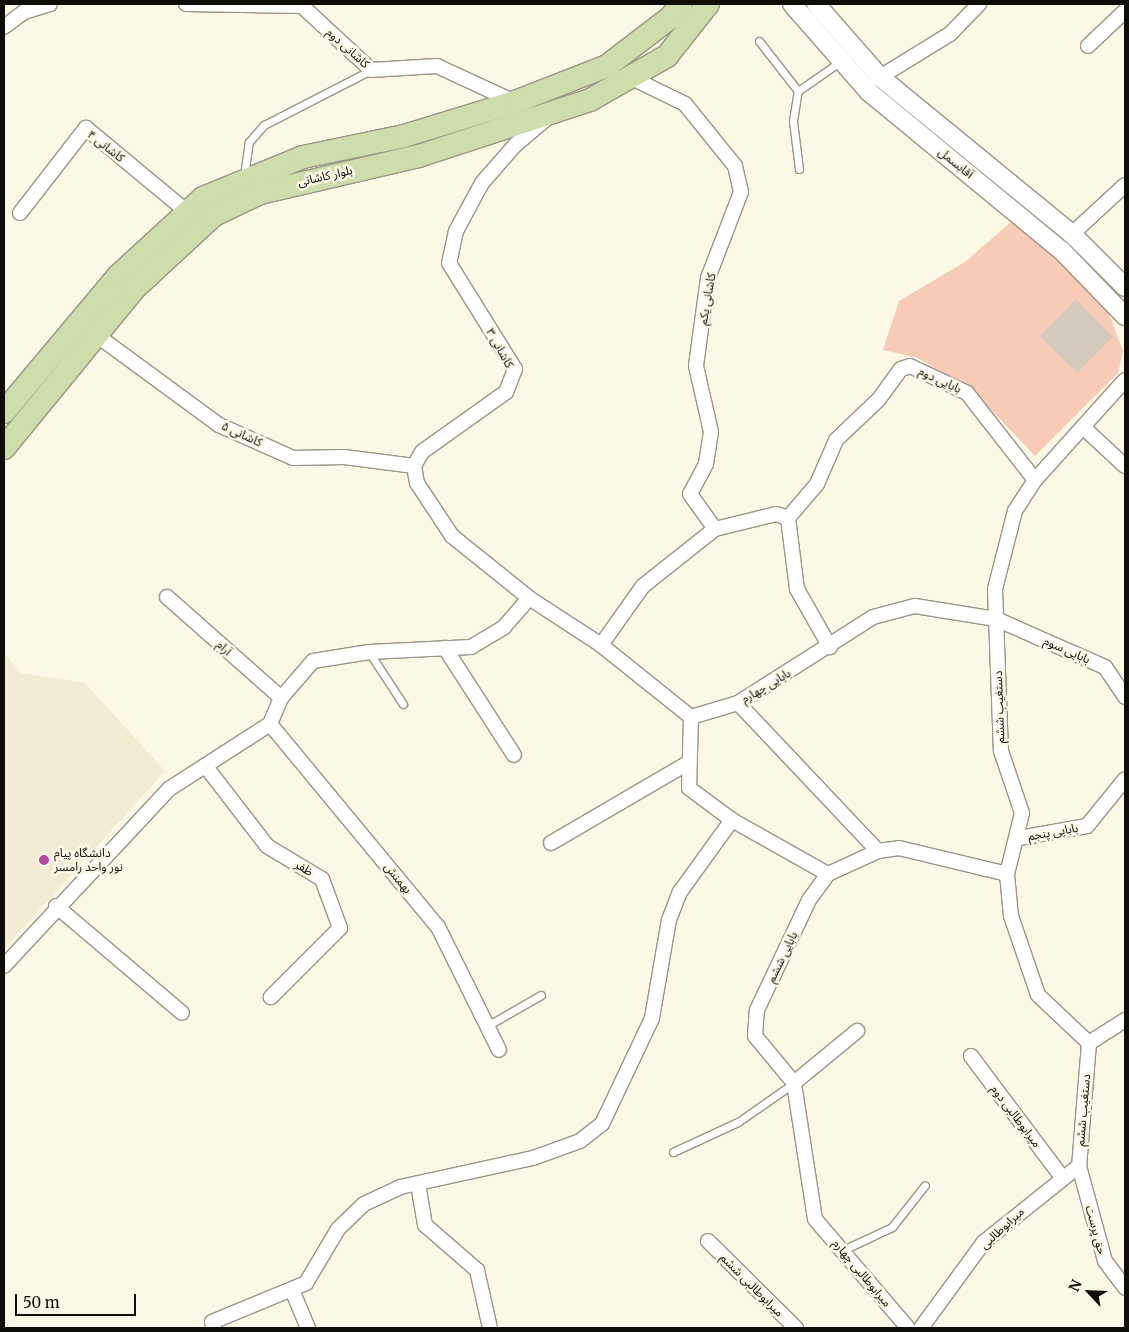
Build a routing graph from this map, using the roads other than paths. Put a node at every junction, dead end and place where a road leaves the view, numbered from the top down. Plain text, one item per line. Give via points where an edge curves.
1 (50, 4) edge
2 (186, 4) edge
3 (681, 4) edge
4 (708, 4) edge
5 (792, 4) edge
6 (816, 4) edge
7 (979, 4) edge
8 (302, 5) edge
9 (1125, 10) edge
10 (4, 27) edge
11 (759, 41) dead end
12 (1088, 46) dead end
13 (842, 61) junction
14 (371, 70) junction
15 (880, 77) junction
16 (634, 79) junction
17 (798, 91) junction
18 (515, 102) junction
19 (554, 113) junction
20 (798, 168) dead end
21 (244, 178) junction
22 (1125, 185) edge
23 (186, 212) junction
24 (20, 213) dead end
25 (1072, 234) junction
26 (1125, 287) edge
27 (1125, 316) edge
28 (95, 334) junction
29 (1125, 380) edge
30 (4, 412) edge
31 (1083, 427) junction
32 (4, 448) edge
33 (414, 466) junction
34 (1125, 466) edge
35 (1035, 480) junction
36 (788, 518) junction
37 (715, 529) junction
38 (167, 598) dead end
39 (529, 598) junction
40 (996, 619) junction
41 (601, 645) junction
42 (830, 647) junction
43 (445, 648) junction
44 (368, 652) junction
45 (1125, 697) edge
46 (281, 698) junction
47 (738, 703) junction
48 (402, 704) dead end
49 (691, 717) junction
50 (270, 724) junction
51 (514, 755) dead end
52 (688, 763) junction
53 (207, 768) junction
54 (1125, 779) edge
55 (732, 820) junction
56 (1019, 838) junction
57 (552, 843) dead end
58 (878, 851) junction
59 (828, 874) junction
60 (1008, 874) junction
61 (56, 906) junction
62 (4, 966) edge
63 (541, 995) dead end
64 (270, 997) dead end
65 (182, 1013) dead end
66 (1125, 1020) edge
67 (487, 1026) junction
68 (857, 1031) dead end
69 (1088, 1043) junction
70 (499, 1050) dead end
71 (971, 1056) dead end
72 (794, 1083) junction
73 (673, 1152) dead end
74 (1079, 1166) junction
75 (1061, 1176) junction
76 (418, 1184) junction
77 (925, 1185) dead end
78 (708, 1241) dead end
79 (842, 1250) junction
80 (1125, 1288) edge
81 (292, 1290) junction
82 (214, 1328) edge
83 (308, 1328) edge
84 (490, 1328) edge
85 (796, 1328) edge
86 (908, 1328) edge
87 (920, 1328) edge

1 - 10 street via 24,12
2 - 8 street
3 - 18 main road, بلوار کاشانی via 671,17 607,66
4 - 16 main road, بلوار کاشانی via 667,56
5 - 13 street, آقابسمل
6 - 15 street, آقابسمل
7 - 15 street via 950,34
8 - 14 street, کاشانی دوم
9 - 12 street
11 - 17 lane
13 - 17 lane
13 - 27 street, آقابسمل via 869,92 1061,250
14 - 18 street, کاشانی دوم via 437,66
14 - 21 lane via 264,125 250,142
15 - 25 street, آقابسمل
16 - 19 main road, بلوار کاشانی
16 - 37 street, کاشانی یکم via 684,104 735,166 740,192 708,278 696,366 711,432 706,464 690,494
17 - 20 lane via 793,120
18 - 21 main road, بلوار کاشانی via 404,136 302,157
19 - 28 main road, بلوار کاشانی via 419,156 260,193 214,216 176,246
19 - 33 street, کاشانی ۳ via 516,144 482,183 456,231 449,263 515,369 506,392 422,452
21 - 23 main road, بلوار کاشانی
22 - 25 street
23 - 24 street, کاشانی ۴ via 86,128
23 - 30 main road, بلوار کاشانی via 120,275
25 - 26 street, آقابسمل
28 - 32 main road, بلوار کاشانی
28 - 33 street, کاشانی ۵ via 219,424 294,458 344,457
29 - 31 street, دستغیب ششم
31 - 34 street
31 - 35 street, دستغیب ششم
33 - 39 street via 417,483 452,536
35 - 36 street, بابایی دوم via 967,393 910,366 901,369 879,399 836,440 817,484
35 - 40 street, دستغیب ششم via 1008,530 995,589
36 - 37 street via 776,514
36 - 42 street via 797,589
37 - 41 street via 643,586
38 - 46 street, آرام
39 - 41 street
39 - 43 street via 504,627 471,647
40 - 42 street, بابایی چهارم via 915,606 873,617
40 - 45 street, بابایی سوم via 1105,667
40 - 56 street, دستغیب ششم via 1001,752 1022,813
41 - 49 street
42 - 47 street, بابایی چهارم
43 - 44 street
43 - 51 street
44 - 46 street via 314,661
44 - 48 lane
46 - 50 street
47 - 49 street, بابایی چهارم
47 - 58 street
49 - 52 street
50 - 53 street
50 - 67 street, بهمنش via 438,927
52 - 55 street via 690,788
52 - 57 street
53 - 61 street via 169,789
53 - 64 street, ظفر via 267,846 322,879 340,928
54 - 56 street, بابایی پنجم via 1087,826
55 - 59 street
55 - 76 street via 680,892 669,920 652,1018 602,1124 580,1141 533,1158
56 - 60 street, دستغیب ششم
58 - 59 street
58 - 60 street via 899,848
59 - 72 street, بابایی ششم via 810,900 757,1010 755,1036
60 - 69 street, دستغیب ششم via 1011,916 1038,994
61 - 62 street
61 - 65 street
63 - 67 lane
66 - 69 street
67 - 70 street, بهمنش
68 - 72 street
69 - 74 street, دستغیب ششم
71 - 75 street, میرابوطالبی دوم
72 - 73 lane via 738,1122
72 - 79 street, میرابوطالبی چهارم via 815,1219
74 - 75 street, میرابوطالبی
74 - 80 street, حق پرست via 1105,1261
75 - 87 street, میرابوطالبی via 984,1242
76 - 81 street via 364,1204 338,1229 306,1283
76 - 84 street via 425,1225 477,1270
77 - 79 lane via 892,1227
78 - 85 street, میرابوطالبی ششم
79 - 86 street, میرابوطالبی چهارم
81 - 82 street via 212,1322
81 - 83 street

